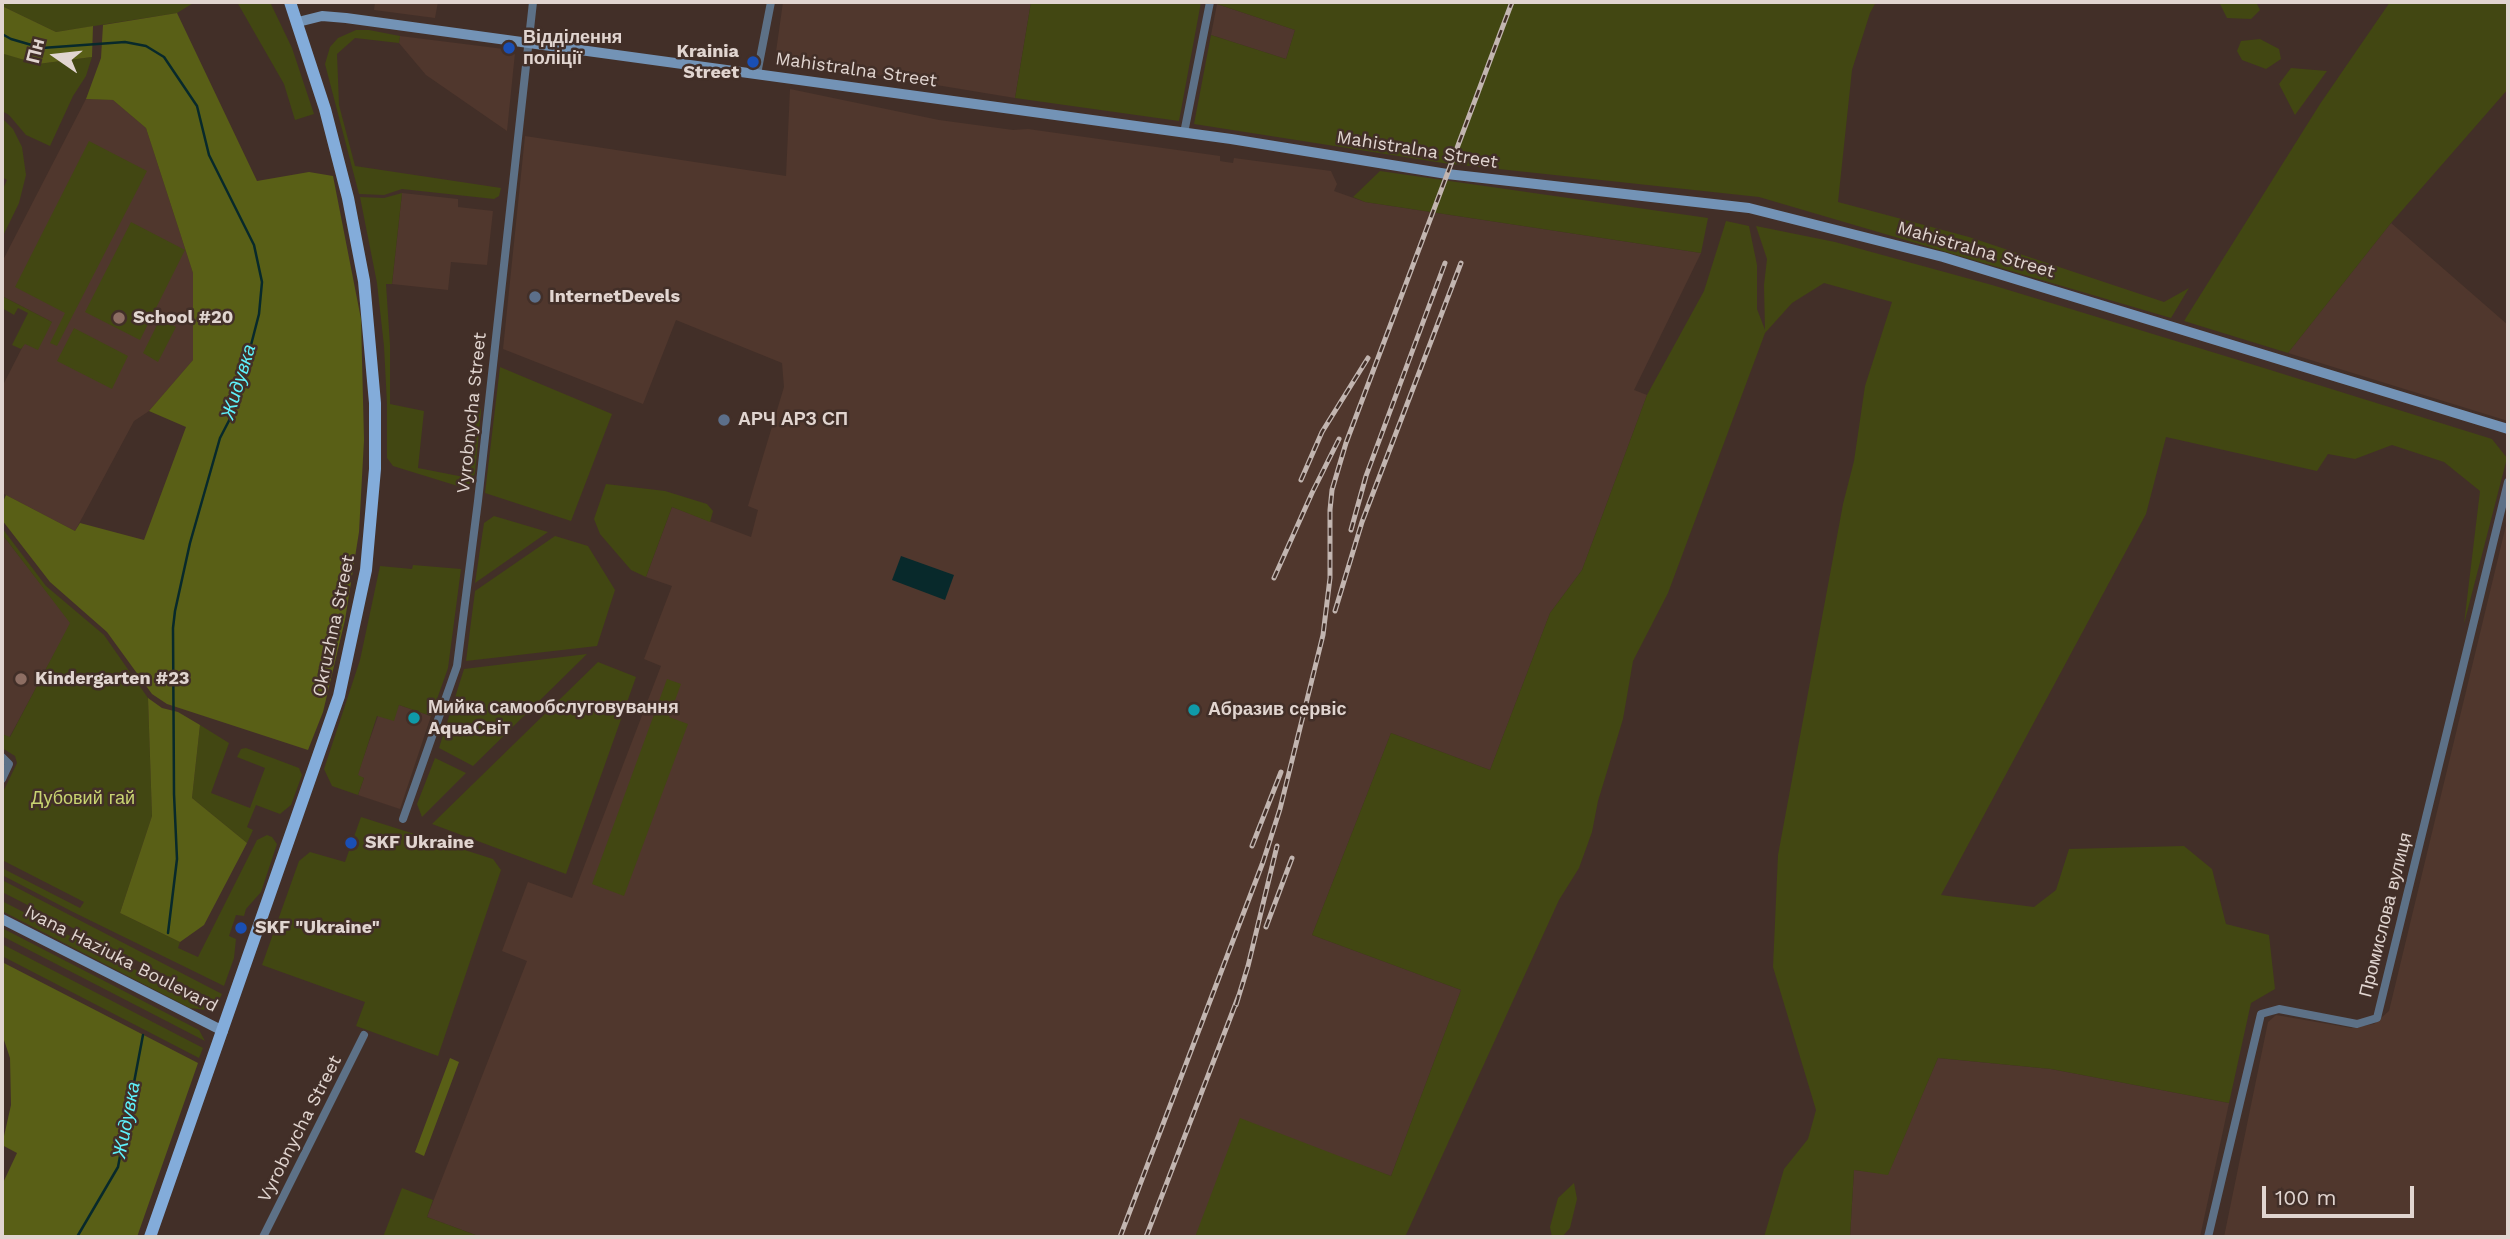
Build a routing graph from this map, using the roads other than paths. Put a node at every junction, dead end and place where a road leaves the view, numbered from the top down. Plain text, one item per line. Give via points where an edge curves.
1 (290, 2) edge
2 (533, 2) edge
3 (771, 2) edge
4 (1210, 2) edge
5 (298, 22) junction
6 (528, 43) junction
7 (757, 74) junction
8 (1184, 133) junction
9 (2508, 429) edge
10 (2508, 482) edge
11 (2, 757) edge
12 (2, 779) edge
13 (403, 819) dead end
14 (2, 919) edge
15 (223, 1031) junction
16 (364, 1035) dead end
17 (150, 1237) edge
18 (263, 1237) edge
19 (2208, 1237) edge

1 - 5 main road, Okruzhna Street
2 - 6 street, Vyrobnycha Street
3 - 7 street
4 - 8 street
5 - 6 street, Mahistralna Street via 322,16
5 - 15 main road, Okruzhna Street via 325,109 364,281 375,403 373,508 366,570 339,696
6 - 7 street, Mahistralna Street
6 - 13 street, Vyrobnycha Street via 457,666
7 - 8 street, Mahistralna Street
8 - 9 street, Mahistralna Street via 1447,174 1749,208 1943,257
10 - 19 street, Промислова вулиця via 2377,1018 2357,1024 2279,1009 2261,1014
11 - 12 street via 9,764
14 - 15 street, Ivana Haziuka Boulevard
15 - 17 main road, Okruzhna Street
16 - 18 street, Vyrobnycha Street

